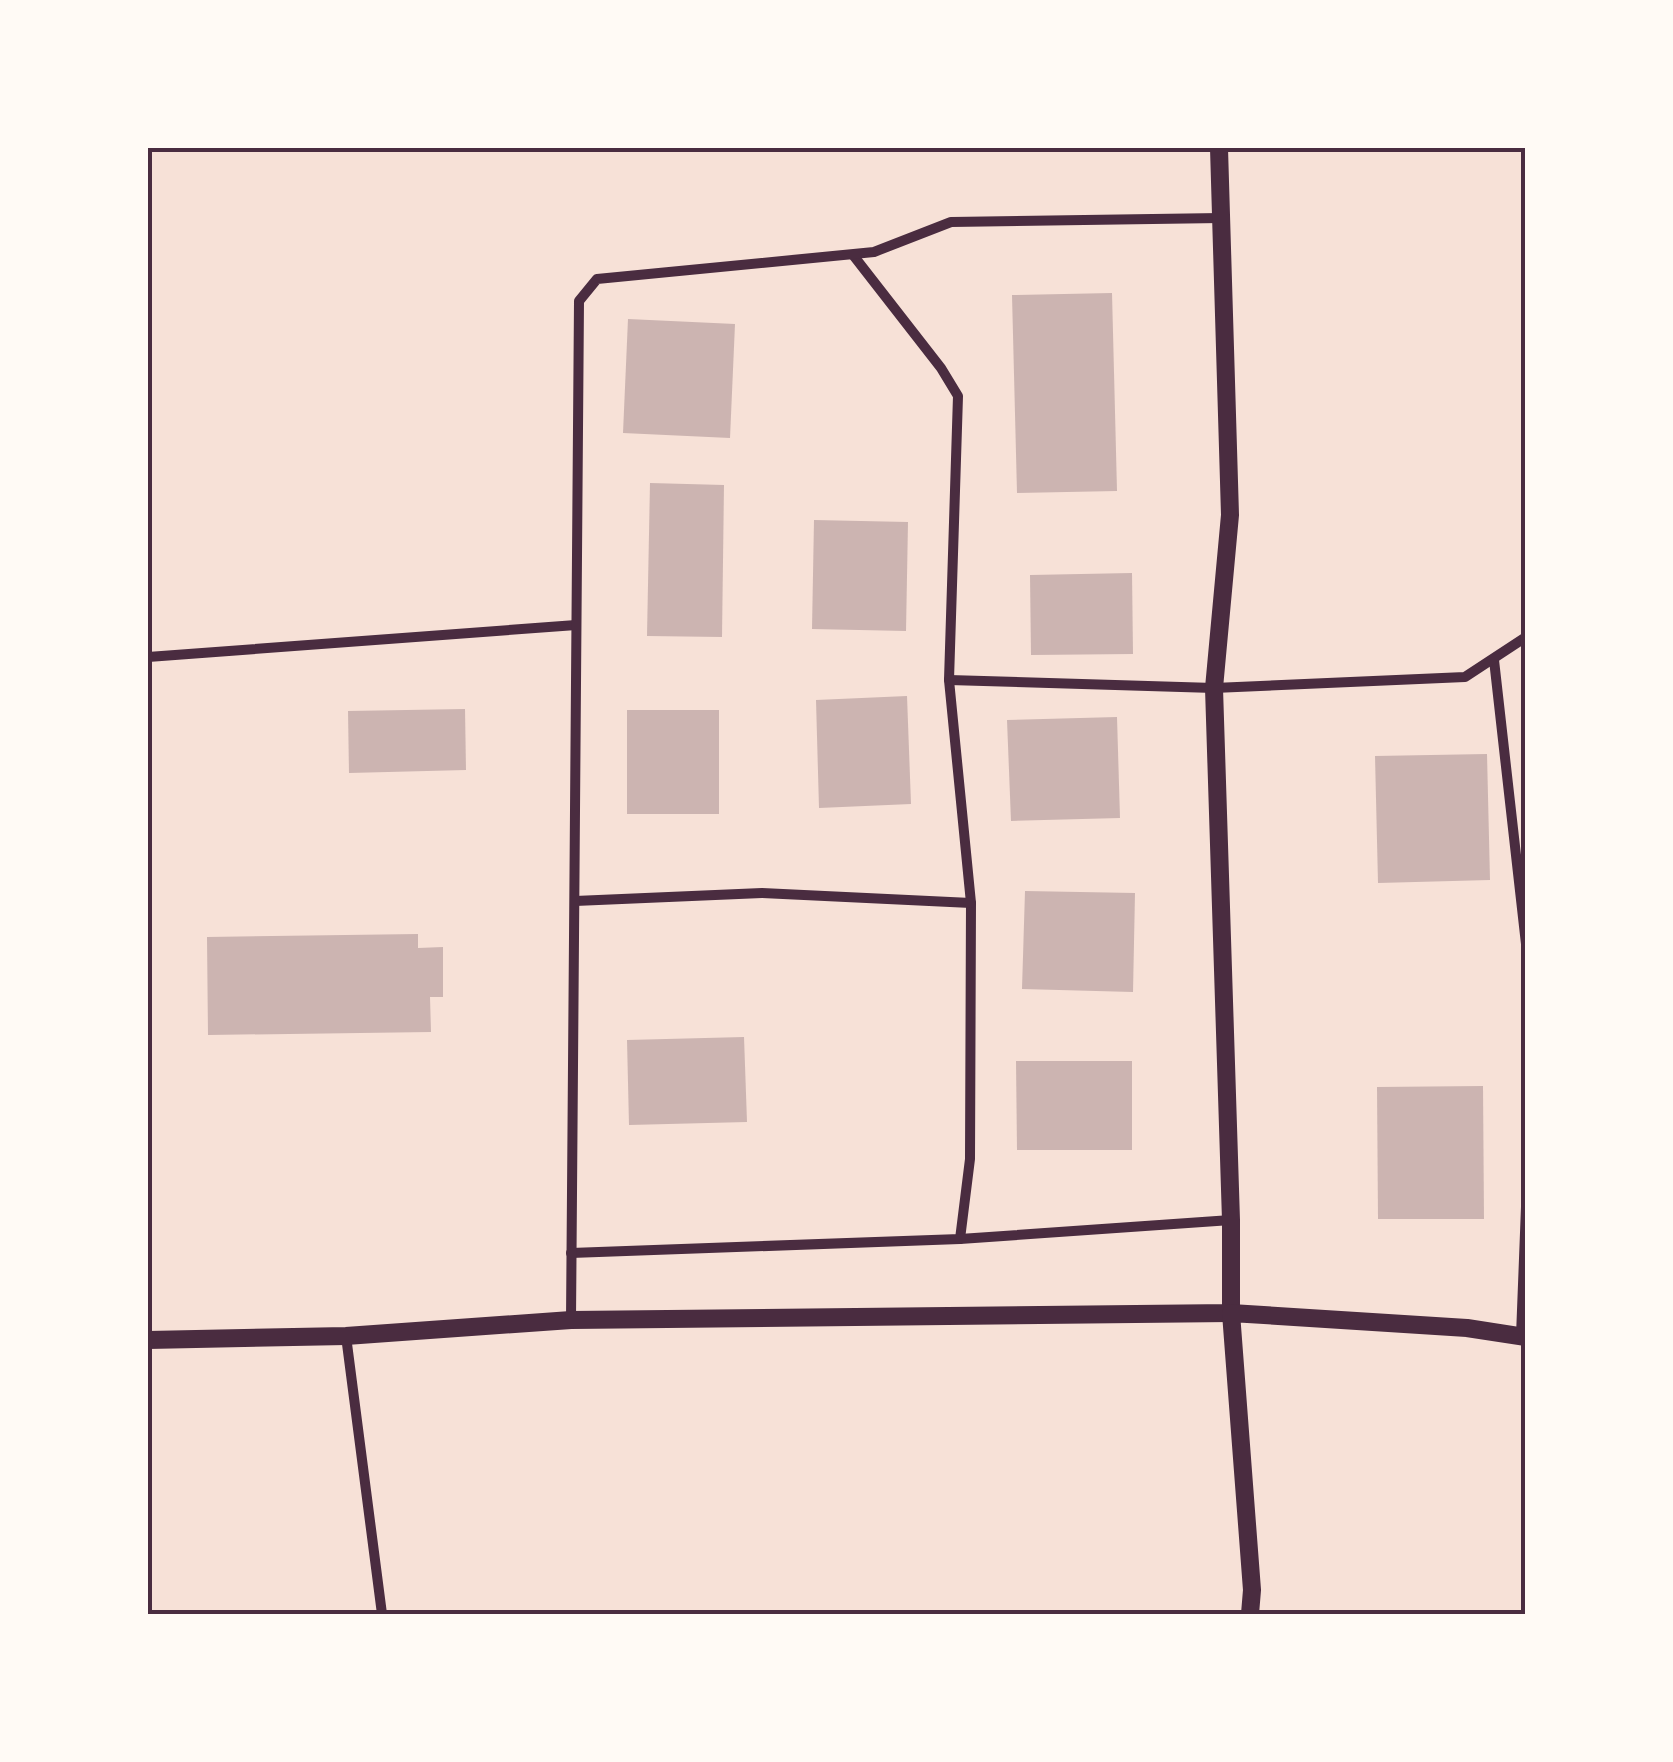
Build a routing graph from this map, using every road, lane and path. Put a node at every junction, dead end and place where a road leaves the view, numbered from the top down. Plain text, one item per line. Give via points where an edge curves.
1 (1219, 148) edge
2 (1221, 218) junction
3 (853, 254) junction
4 (576, 625) junction
5 (1526, 637) edge
6 (148, 657) edge
7 (1494, 660) junction
8 (949, 680) junction
9 (1214, 688) junction
10 (574, 900) junction
11 (971, 903) junction
12 (1526, 944) edge
13 (1526, 1206) edge
14 (1231, 1220) junction
15 (960, 1239) junction
16 (572, 1253) junction
17 (1525, 1296) edge
18 (1231, 1313) junction
19 (570, 1320) junction
20 (346, 1336) junction
21 (1523, 1336) edge
22 (148, 1340) edge
23 (382, 1614) edge
24 (1250, 1614) edge

1 - 2 street
2 - 3 street via 950,222
2 - 9 street via 1230,516
3 - 4 street via 596,279 579,301
3 - 8 street via 958,396
4 - 6 street
4 - 10 street
5 - 7 street
7 - 9 street via 1465,677
7 - 12 street
8 - 9 street
8 - 11 street
9 - 14 street
10 - 11 street via 762,893
10 - 16 street
11 - 15 street via 970,1159
13 - 17 street
14 - 15 street
14 - 18 street
15 - 16 street
16 - 19 street
17 - 21 street
18 - 19 street
18 - 21 street
18 - 24 street
19 - 20 street
20 - 22 street
20 - 23 street

